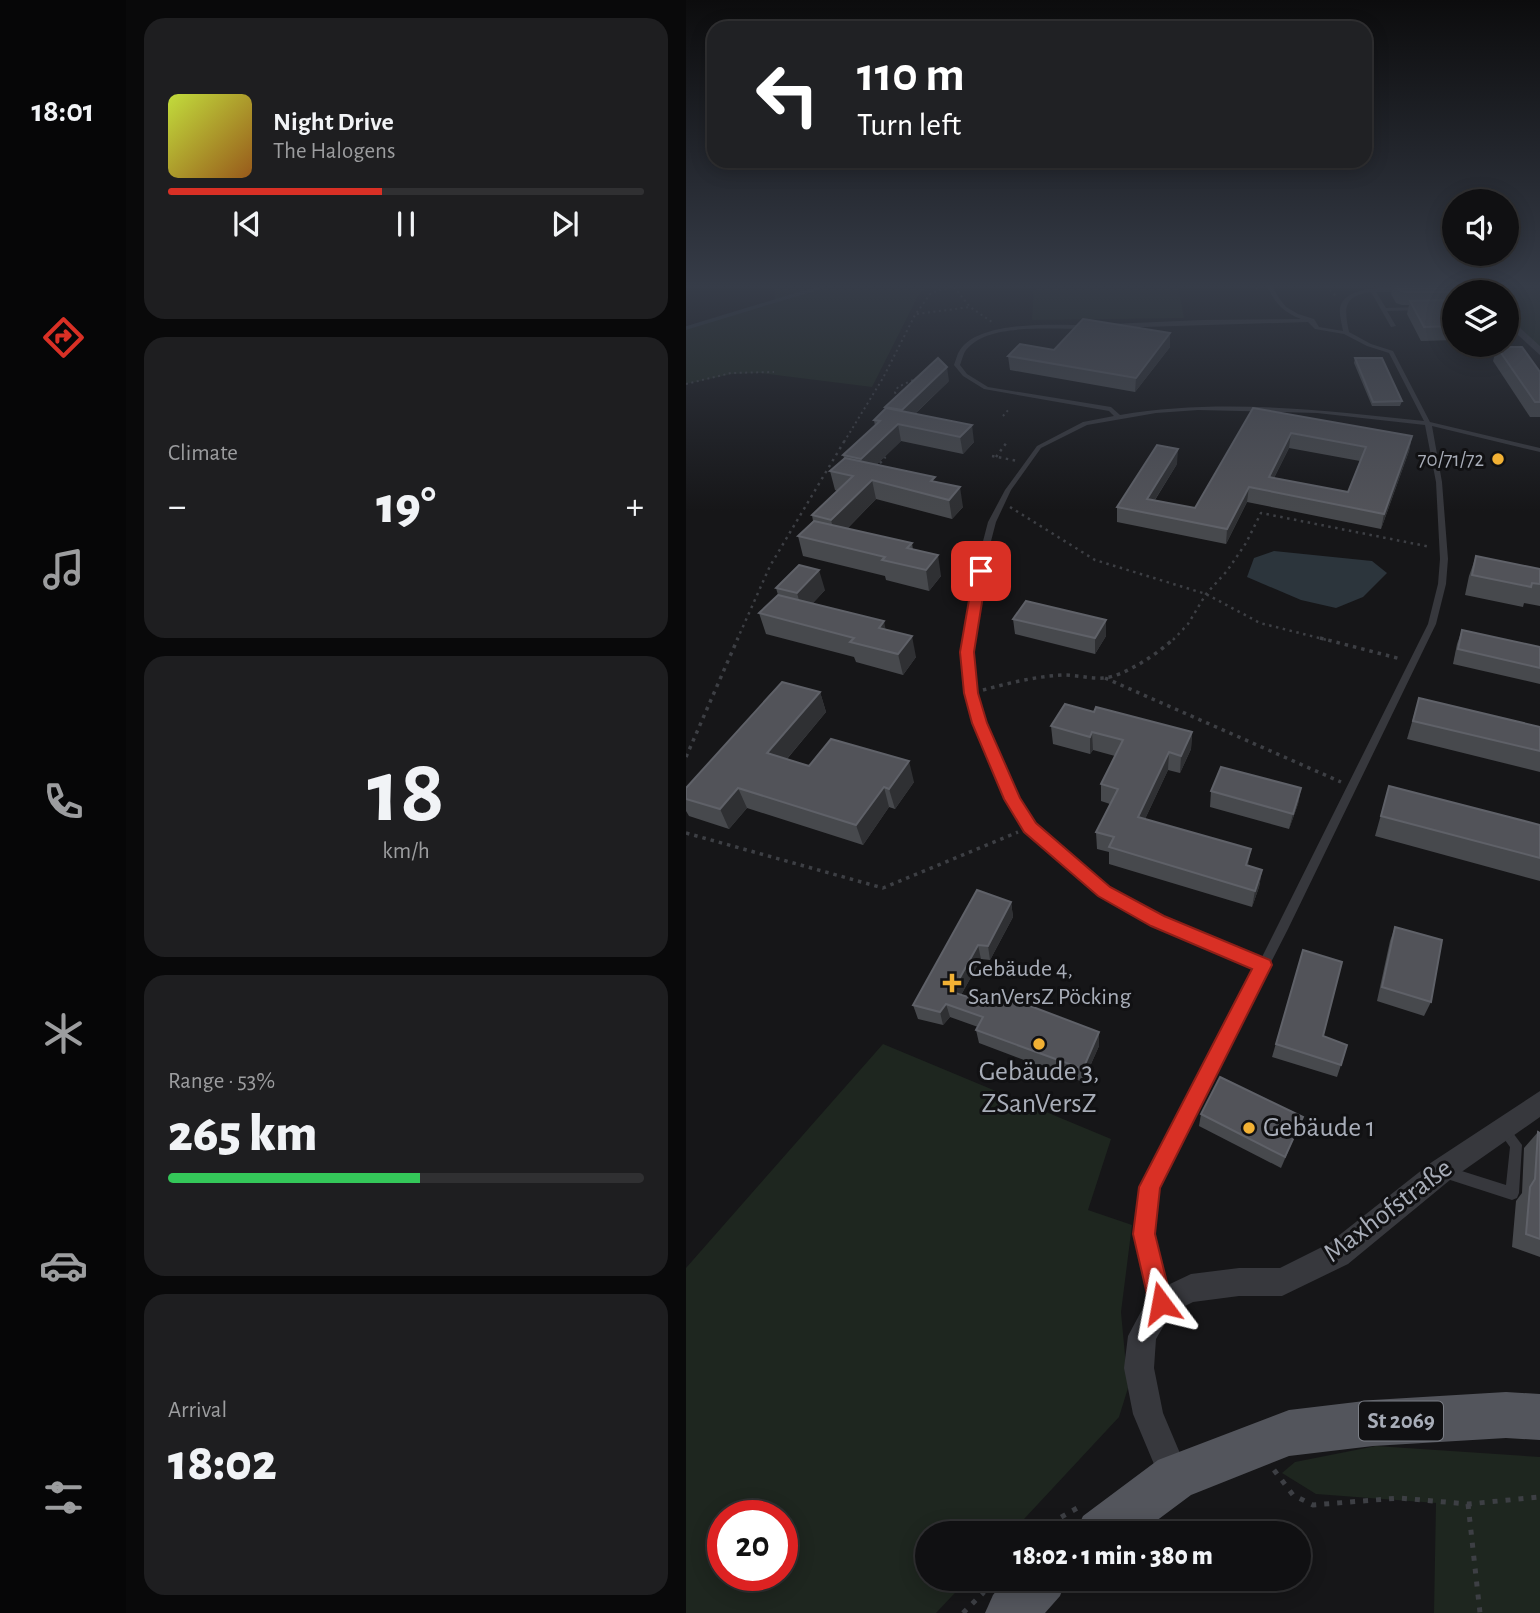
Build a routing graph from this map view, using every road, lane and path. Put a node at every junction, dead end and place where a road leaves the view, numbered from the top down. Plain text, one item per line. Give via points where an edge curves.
1 (891, 361) edge
2 (958, 361) edge
3 (1396, 361) edge
4 (774, 372) dead end
5 (919, 377) edge
6 (686, 384) edge
7 (898, 402) edge
8 (1009, 409) dead end
9 (1003, 416) dead end
10 (1118, 417) junction
11 (1428, 423) junction
12 (1007, 442) dead end
13 (1540, 450) edge
14 (879, 451) edge
15 (1027, 463) junction
16 (869, 475) edge
17 (1002, 502) junction
18 (1443, 550) junction
19 (1206, 594) junction
20 (1414, 662) junction
21 (1105, 678) junction
22 (971, 693) junction
23 (686, 757) edge
24 (1353, 786) junction
25 (1030, 828) junction
26 (686, 833) edge
27 (1263, 965) junction
28 (1526, 1118) edge
29 (1442, 1170) junction
30 (1161, 1303) junction
31 (1540, 1417) edge
32 (1264, 1441) junction
33 (1175, 1477) junction
34 (1540, 1497) edge
35 (1468, 1504) junction
36 (1116, 1521) edge
37 (1017, 1591) edge
38 (1000, 1600) edge
39 (963, 1613) edge
40 (1480, 1613) edge

1 - 23 path via 770,566
2 - 10 lane via 965,375 986,387 1111,409
3 - 11 lane
4 - 6 path via 731,373
5 - 7 path via 898,387
8 - 9 path
10 - 11 lane via 1198,408 1260,408
10 - 15 lane via 1085,423 1062,434 1039,447
11 - 13 lane
11 - 18 lane via 1439,482
12 - 15 path via 994,456
14 - 16 path via 885,458
15 - 17 lane
17 - 19 path via 1095,560
17 - 22 lane via 992,522 972,616 967,652
18 - 19 path via 1261,513 1246,543
18 - 20 lane via 1442,584 1432,624
19 - 20 path via 1260,623
19 - 21 path via 1188,624 1167,646
20 - 24 lane
21 - 22 path via 1065,675 1015,681
21 - 24 path
22 - 25 lane via 1012,799
24 - 27 lane
25 - 26 path via 883,888
25 - 27 lane via 1104,891 1158,921
27 - 30 lane via 1150,1187 1144,1234
28 - 29 street, Maxhofstraße
28 - 29 lane via 1516,1145 1512,1193
29 - 30 street, Maxhofstraße via 1338,1254 1282,1282 1191,1288
30 - 33 street via 1142,1336 1139,1368 1148,1414
31 - 32 main road, St 2069 via 1373,1423 1289,1433
32 - 33 main road, St 2069
32 - 35 path via 1278,1478 1293,1495 1313,1505 1399,1498
33 - 36 main road, St 2069
34 - 35 path
35 - 40 path
37 - 38 main road
38 - 39 path

